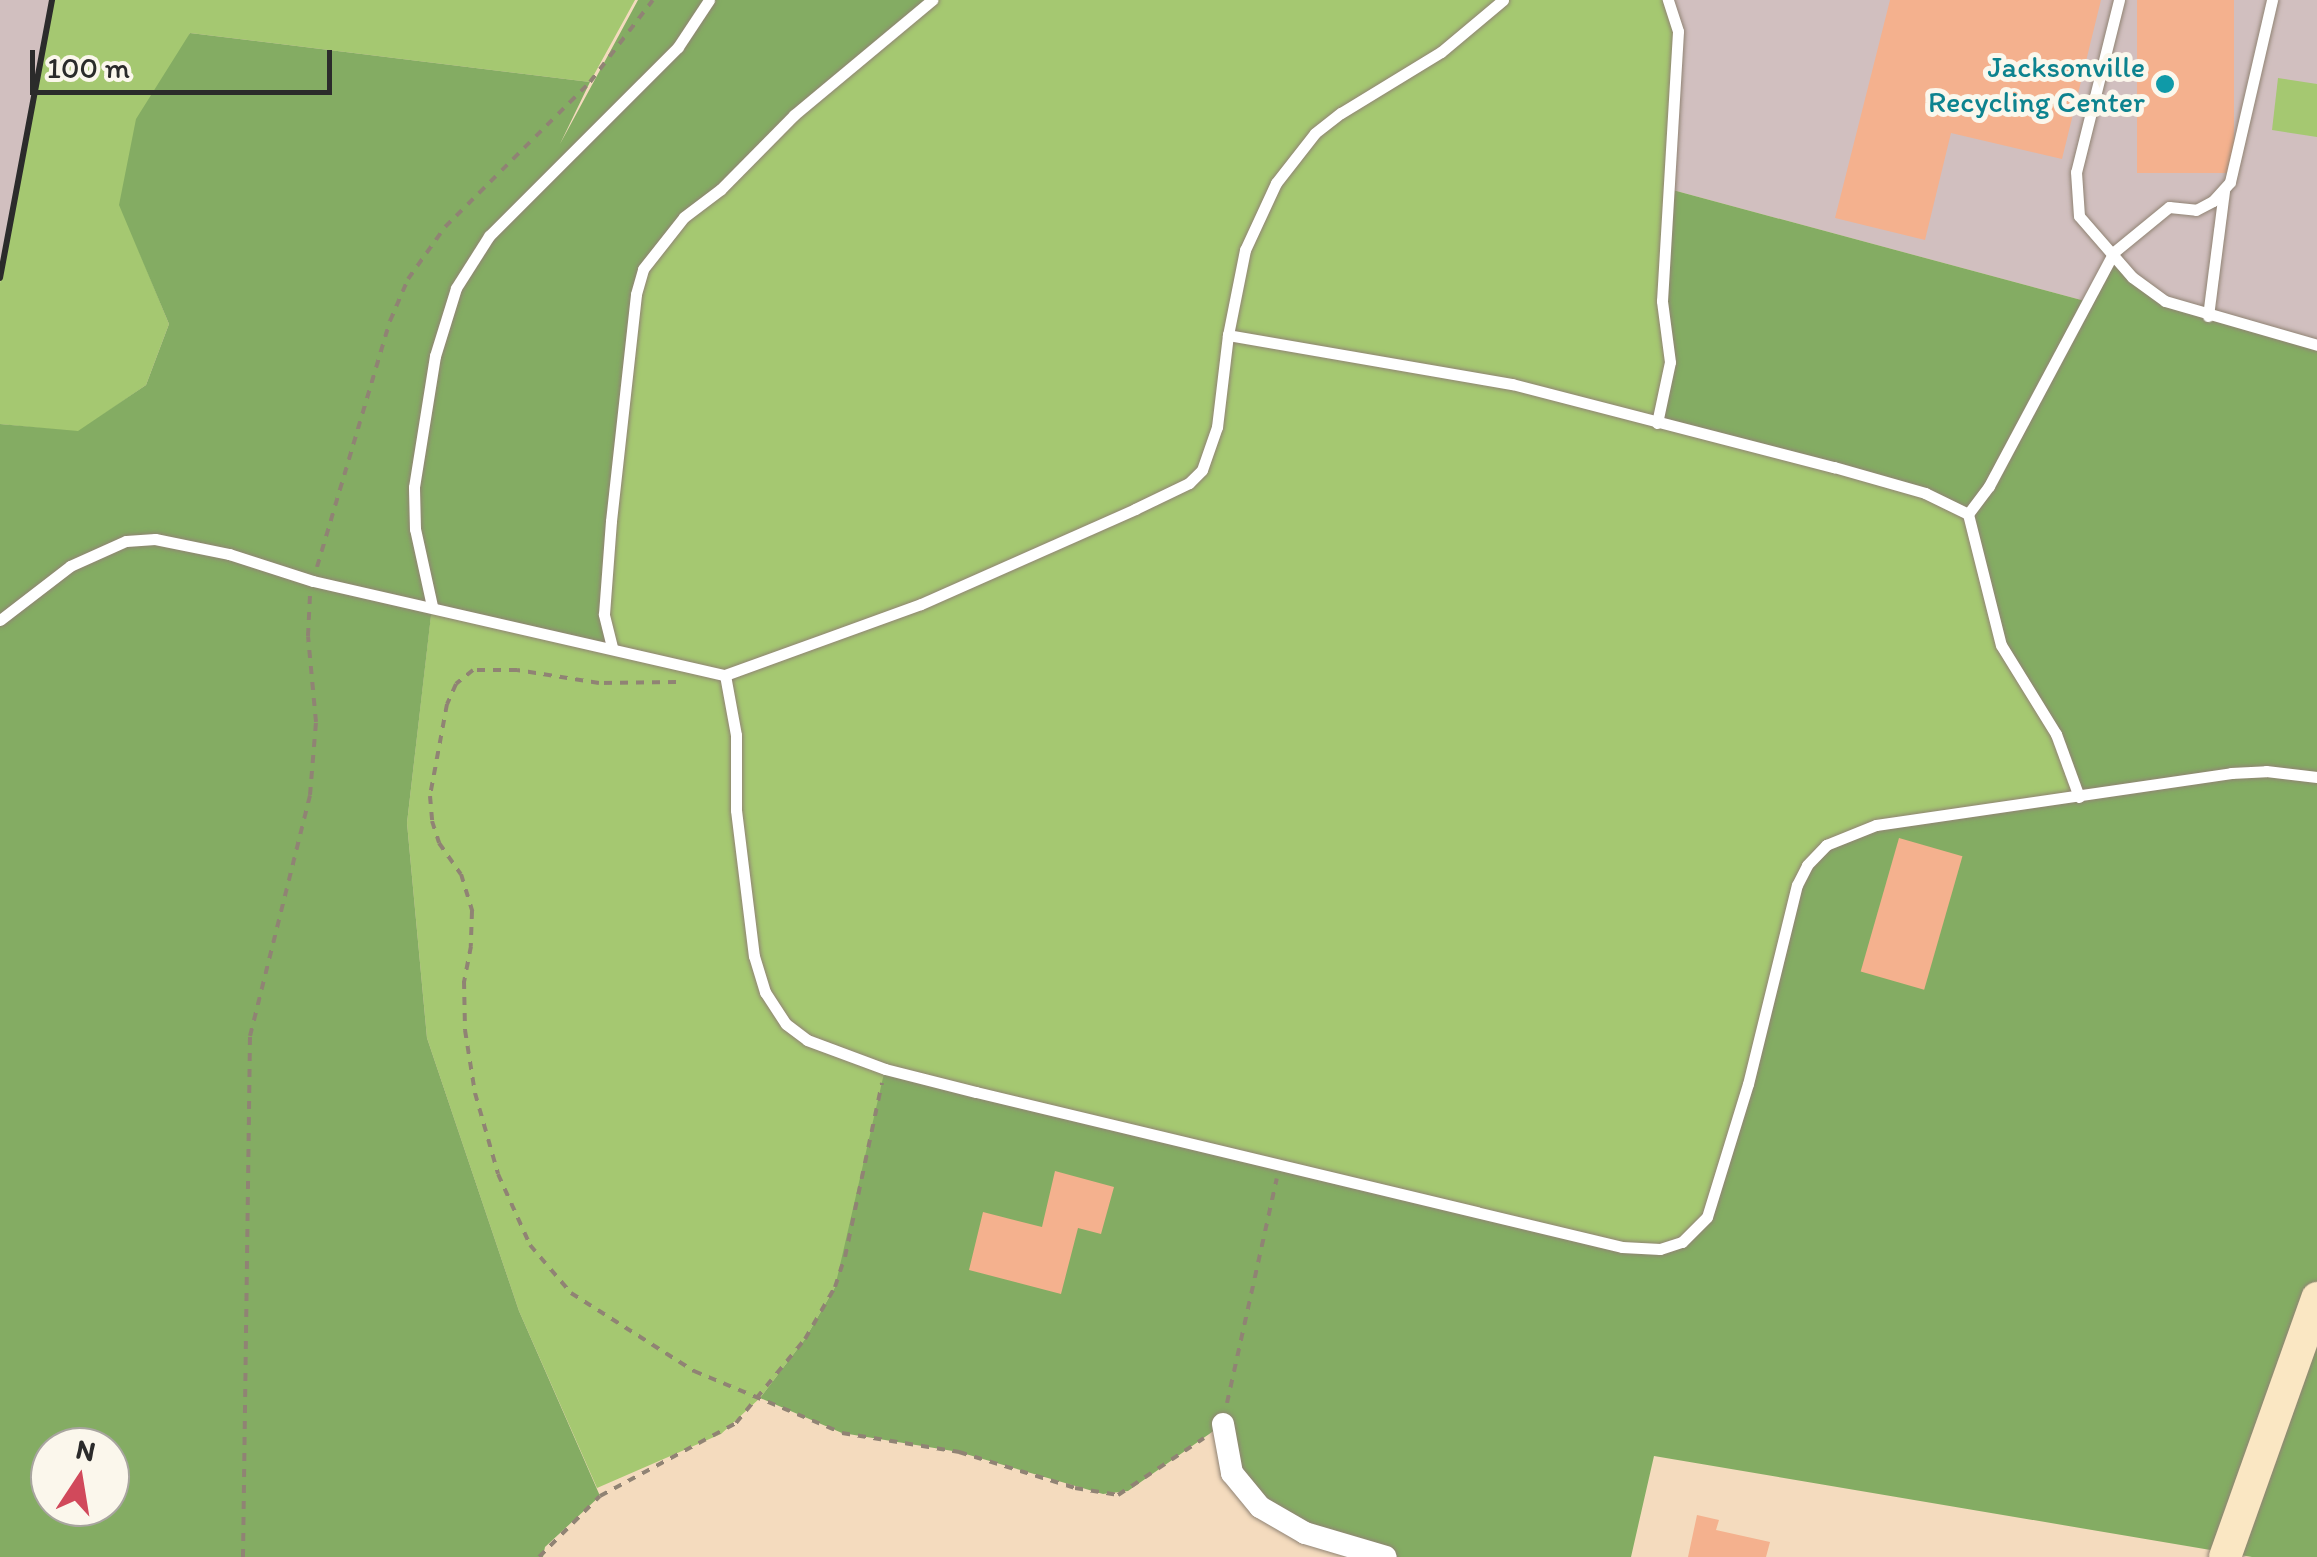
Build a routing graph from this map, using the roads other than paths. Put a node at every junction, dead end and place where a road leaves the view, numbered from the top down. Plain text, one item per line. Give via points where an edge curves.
1 (710, 0) edge
2 (932, 0) edge
3 (1503, 0) edge
4 (1668, 0) edge
5 (2118, 0) edge
6 (2272, 0) edge
7 (2224, 191) junction
8 (2114, 252) junction
9 (2208, 316) junction
10 (1228, 335) junction
11 (2317, 345) edge
12 (1657, 423) junction
13 (1968, 514) junction
14 (432, 606) junction
15 (0, 620) edge
16 (612, 647) junction
17 (725, 675) junction
18 (2317, 777) edge
19 (2080, 797) junction
20 (2317, 1298) edge
21 (1223, 1424) road end
22 (1386, 1557) edge
23 (2225, 1557) edge

1 - 14 lane via 678,47 489,236 456,288 435,356 414,487 415,529
2 - 16 lane via 684,217 643,268 611,521 604,614
3 - 10 lane via 1441,52 1341,113 1298,152 1258,215
4 - 12 lane via 1678,31 1662,301 1670,362
5 - 8 lane via 2076,172 2079,216
6 - 7 lane via 2236,168
7 - 8 lane via 2196,210 2169,207
7 - 9 lane
8 - 9 lane via 2152,293
8 - 13 lane via 1990,486
9 - 11 lane
10 - 12 lane via 1455,371
10 - 17 lane via 1211,454 1188,483 921,604
12 - 13 lane via 1924,493
13 - 19 lane via 2001,645 2056,734
14 - 15 lane via 312,581 229,554 139,539 70,566
14 - 16 lane
16 - 17 lane
17 - 19 lane via 736,735 746,908 765,992 806,1040 886,1069 1622,1247 1660,1249 1682,1242 1707,1217 1807,865 1840,836 1876,825
18 - 19 lane via 2232,773
20 - 23 main road
21 - 22 street via 1232,1473 1260,1507 1306,1533

